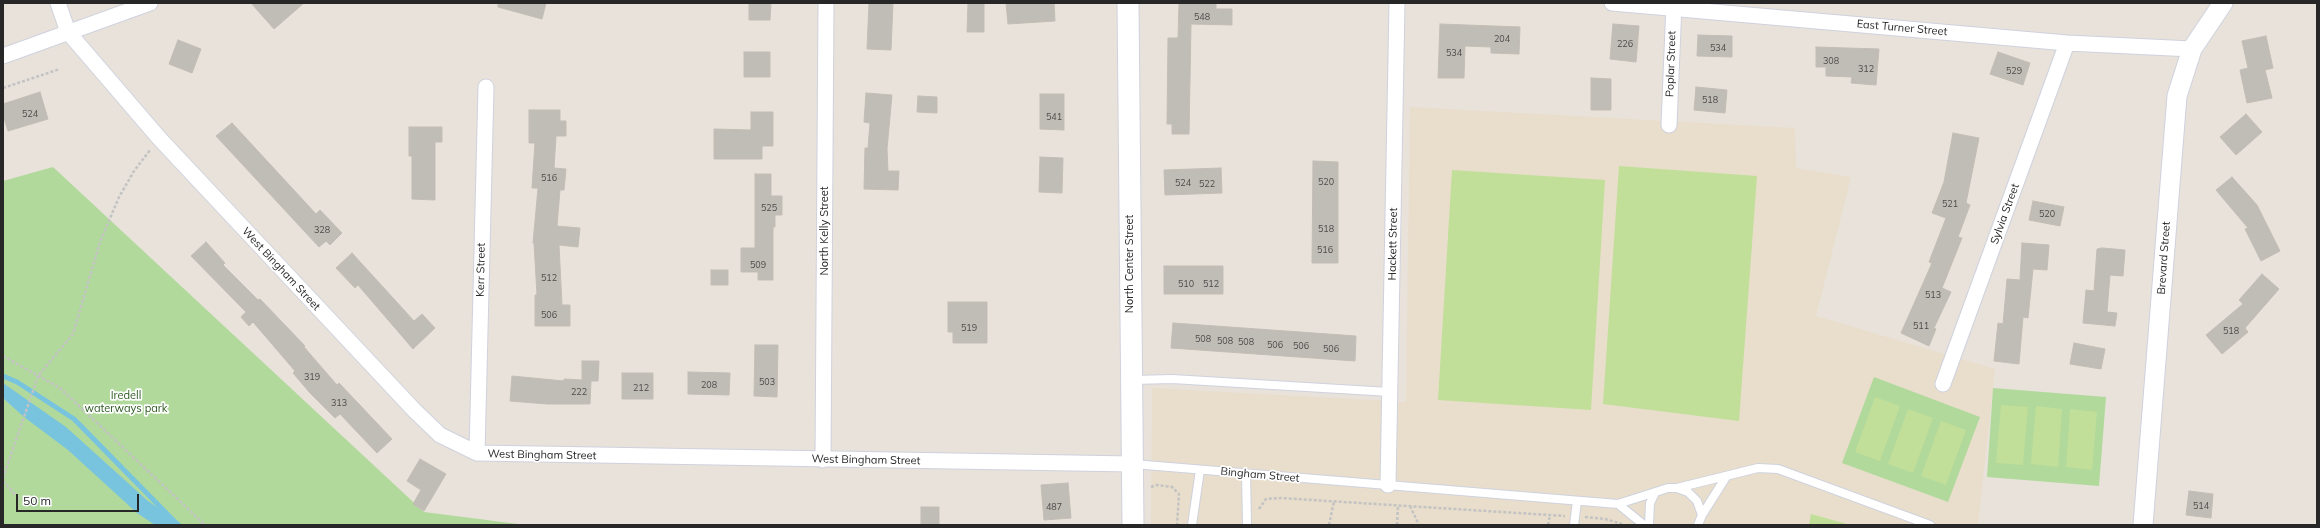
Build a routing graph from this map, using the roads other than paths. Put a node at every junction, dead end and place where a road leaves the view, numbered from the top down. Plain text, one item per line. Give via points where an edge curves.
1 (58, 3) edge
2 (150, 3) edge
3 (826, 3) edge
4 (1128, 3) edge
5 (1397, 3) edge
6 (1612, 3) edge
7 (2223, 3) edge
8 (1674, 5) edge
9 (68, 32) junction
10 (2067, 43) junction
11 (2192, 49) junction
12 (3, 56) edge
13 (486, 87) dead end
14 (1669, 125) dead end
15 (1131, 380) junction
16 (1943, 384) dead end
17 (1390, 392) junction
18 (477, 454) junction
19 (823, 460) junction
20 (1132, 464) junction
21 (1200, 470) junction
22 (1246, 473) junction
23 (1726, 477) junction
24 (1388, 484) junction
25 (1677, 488) junction
26 (1655, 492) junction
27 (1577, 500) junction
28 (1618, 504) junction
29 (1702, 515) junction
30 (1574, 521) edge
31 (1133, 525) edge
32 (1192, 525) edge
33 (1247, 525) edge
34 (1644, 525) edge
35 (1649, 525) edge
36 (1698, 525) edge
37 (1930, 525) edge
38 (2143, 525) edge

1 - 9 street, West Bingham Street
2 - 9 street
3 - 19 street, North Kelly Street
4 - 15 main road, North Center Street
5 - 17 street, Hackett Street
6 - 8 street, East Turner Street
7 - 11 street, Brevard Street
8 - 10 street, East Turner Street
8 - 14 street, Poplar Street
9 - 12 street
9 - 18 street, West Bingham Street via 159,138 414,410 440,435
10 - 11 street, East Turner Street
10 - 16 street, Sylvia Street
11 - 38 street, Brevard Street via 2177,96
13 - 18 street, Kerr Street
15 - 17 lane via 1172,379
15 - 20 main road, North Center Street
17 - 24 street, Hackett Street
18 - 19 street, West Bingham Street
19 - 20 street, West Bingham Street
20 - 21 lane, Bingham Street
20 - 31 main road, North Center Street
21 - 22 lane, Bingham Street
21 - 32 lane
22 - 24 lane, Bingham Street
22 - 33 lane
23 - 25 lane
23 - 29 lane
23 - 37 lane via 1758,468 1778,469
24 - 27 lane, Bingham Street
25 - 26 lane
25 - 29 lane via 1688,492 1697,502
26 - 28 lane
26 - 35 lane via 1650,503
27 - 28 lane, Bingham Street
27 - 30 lane
28 - 34 lane
29 - 36 lane

